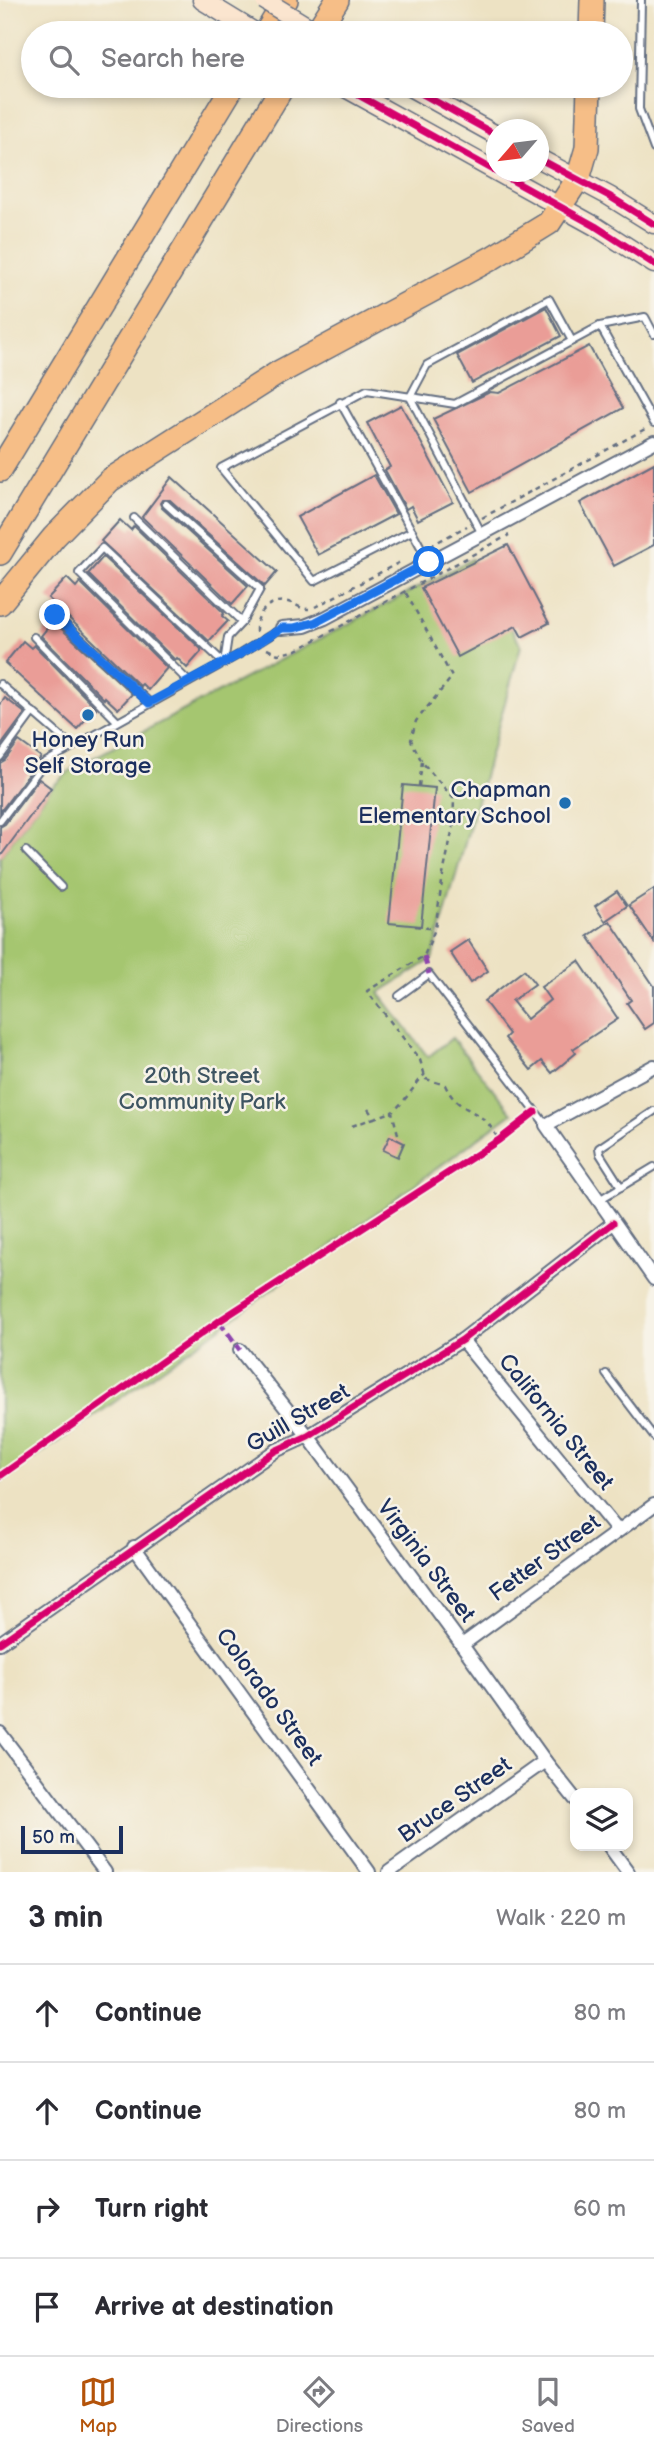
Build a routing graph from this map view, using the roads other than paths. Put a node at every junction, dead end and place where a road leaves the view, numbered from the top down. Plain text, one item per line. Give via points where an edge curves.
1 (202, 0) edge
2 (264, 0) edge
3 (286, 0) edge
4 (337, 0) edge
5 (592, 0) edge
6 (640, 0) edge
7 (237, 21) edge
8 (273, 21) edge
9 (298, 21) edge
10 (324, 21) edge
11 (591, 21) edge
12 (226, 98) edge
13 (276, 98) edge
14 (364, 98) edge
15 (430, 98) edge
16 (589, 98) edge
17 (486, 129) edge
18 (654, 149) edge
19 (549, 164) edge
20 (578, 179) junction
21 (560, 206) junction
22 (654, 224) edge
23 (654, 264) edge
24 (600, 327) junction
25 (654, 334) edge
26 (572, 341) junction
27 (410, 397) junction
28 (340, 402) junction
29 (651, 412) edge
30 (654, 423) edge
31 (654, 442) edge
32 (0, 470) edge
33 (166, 505) dead end
34 (134, 518) dead end
35 (412, 531) junction
36 (482, 534) junction
37 (0, 553) edge
38 (429, 562) junction
39 (0, 603) edge
40 (55, 615) dead end
41 (242, 622) junction
42 (282, 628) joint
43 (34, 637) dead end
44 (224, 663) junction
45 (189, 682) junction
46 (0, 684) edge
47 (149, 703) junction
48 (33, 712) junction
49 (117, 721) junction
50 (72, 746) junction
51 (0, 758) edge
52 (0, 821) edge
53 (26, 851) dead end
54 (61, 887) dead end
55 (399, 996) dead end
56 (654, 1066) edge
57 (654, 1111) edge
58 (546, 1125) junction
59 (654, 1167) edge
60 (621, 1187) junction
61 (598, 1201) junction
62 (613, 1223) junction
63 (654, 1279) edge
64 (462, 1340) junction
65 (240, 1350) dead end
66 (606, 1374) dead end
67 (307, 1436) junction
68 (654, 1437) edge
69 (654, 1505) edge
70 (617, 1530) junction
71 (134, 1547) junction
72 (0, 1643) edge
73 (462, 1645) junction
74 (0, 1733) edge
75 (545, 1762) junction
76 (570, 1793) edge
77 (613, 1851) edge
78 (105, 1872) edge
79 (369, 1872) edge
80 (389, 1872) edge
81 (628, 1872) edge

1 - 7 street
2 - 9 street, bridge
3 - 8 highway
4 - 10 highway
5 - 11 highway
6 - 18 lane via 639,109
12 - 32 highway
13 - 37 highway
14 - 21 street
15 - 17 street
16 - 20 highway via 587,148
19 - 20 street
20 - 21 highway
20 - 22 street
21 - 23 street
21 - 39 highway via 549,223 522,241 278,373 110,480 54,537
24 - 25 lane via 645,317
24 - 26 lane
24 - 29 lane
26 - 27 lane via 455,404
26 - 27 lane via 549,299 427,365
27 - 28 lane via 367,390
27 - 36 lane
28 - 35 lane
28 - 35 lane via 221,468 314,581
29 - 30 lane
31 - 36 street
33 - 41 lane via 260,589
34 - 41 lane
35 - 38 lane
36 - 38 street
38 - 42 street via 316,622
40 - 47 lane
41 - 44 lane via 228,637
42 - 44 lane
43 - 49 lane
44 - 45 lane
44 - 45 lane via 102,548 79,573
45 - 47 lane
46 - 48 lane
47 - 49 lane
48 - 50 lane
48 - 51 lane
49 - 50 lane
50 - 52 lane via 44,763
53 - 54 lane
55 - 58 lane via 429,974
56 - 58 street
57 - 60 lane via 599,1148
58 - 61 street
59 - 60 lane
60 - 61 lane
61 - 62 street
62 - 63 street
62 - 64 street, Guill Street
64 - 67 street, Guill Street
64 - 70 street, California Street
65 - 67 street, Virginia Street
66 - 68 lane
67 - 71 street, Guill Street via 275,1451
67 - 73 street, Virginia Street
69 - 70 street, Fetter Street
70 - 73 street, Fetter Street
71 - 72 street, Guill Street
71 - 79 street, Colorado Street
73 - 75 street, Virginia Street
74 - 78 street
75 - 76 street, Virginia Street
75 - 80 street, Bruce Street
77 - 81 street

